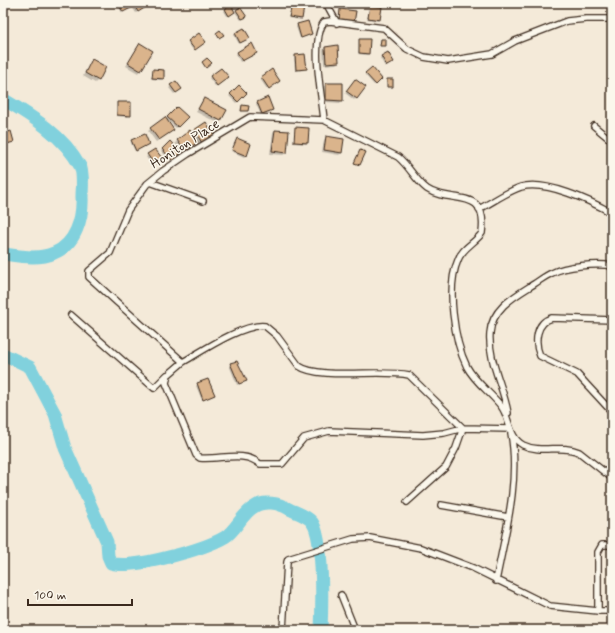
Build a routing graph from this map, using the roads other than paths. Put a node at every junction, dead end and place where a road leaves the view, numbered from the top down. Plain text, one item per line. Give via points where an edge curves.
1 (326, 3) edge
2 (612, 19) edge
3 (337, 23) junction
4 (324, 120) junction
5 (594, 126) dead end
6 (612, 141) edge
7 (150, 182) junction
8 (203, 201) dead end
9 (479, 209) junction
10 (612, 213) edge
11 (612, 266) edge
12 (71, 315) dead end
13 (612, 320) edge
14 (183, 362) junction
15 (168, 374) junction
16 (612, 412) edge
17 (462, 428) junction
18 (510, 429) junction
19 (612, 478) edge
20 (407, 502) dead end
21 (441, 505) dead end
22 (508, 517) junction
23 (612, 545) edge
24 (496, 581) junction
25 (341, 595) dead end
26 (598, 611) junction
27 (612, 611) edge
28 (284, 630) edge
29 (355, 630) edge

1 - 3 street
2 - 3 street via 568,21 515,41 492,54 448,61 424,58 407,49 384,28
3 - 4 street via 324,22 320,27 317,46
4 - 7 street, Honiton Place via 250,117 188,154
4 - 9 street, Honiton Place via 398,157 407,164 425,188 442,195 462,197
5 - 6 street
7 - 8 street
7 - 14 street, Honiton Place via 128,210 110,253 89,271 89,277
9 - 10 street via 522,187 536,186 578,195
9 - 18 street via 482,234 467,247 458,260 453,285 453,319 468,368 504,409
11 - 18 street via 598,264 552,272 508,301 498,311 490,332 493,368 504,394
12 - 15 street via 154,388
13 - 16 street via 544,320 540,325 537,350 540,356 577,374
14 - 15 street
14 - 17 street via 231,336 250,328 265,326 277,336 304,369 324,373 358,372 408,376
15 - 17 street via 166,383 196,455 200,458 246,456 260,464 282,464 304,438 329,431 423,435 444,434
17 - 18 street
17 - 20 street via 456,448 446,467
18 - 19 street via 519,442 529,447 564,448 580,452
18 - 22 street via 513,443 513,472
21 - 22 street
22 - 24 street
23 - 26 street via 602,545 598,552
24 - 26 street via 550,606
24 - 28 street via 473,568 421,548 370,538 353,539 288,559
25 - 29 street
26 - 27 street

